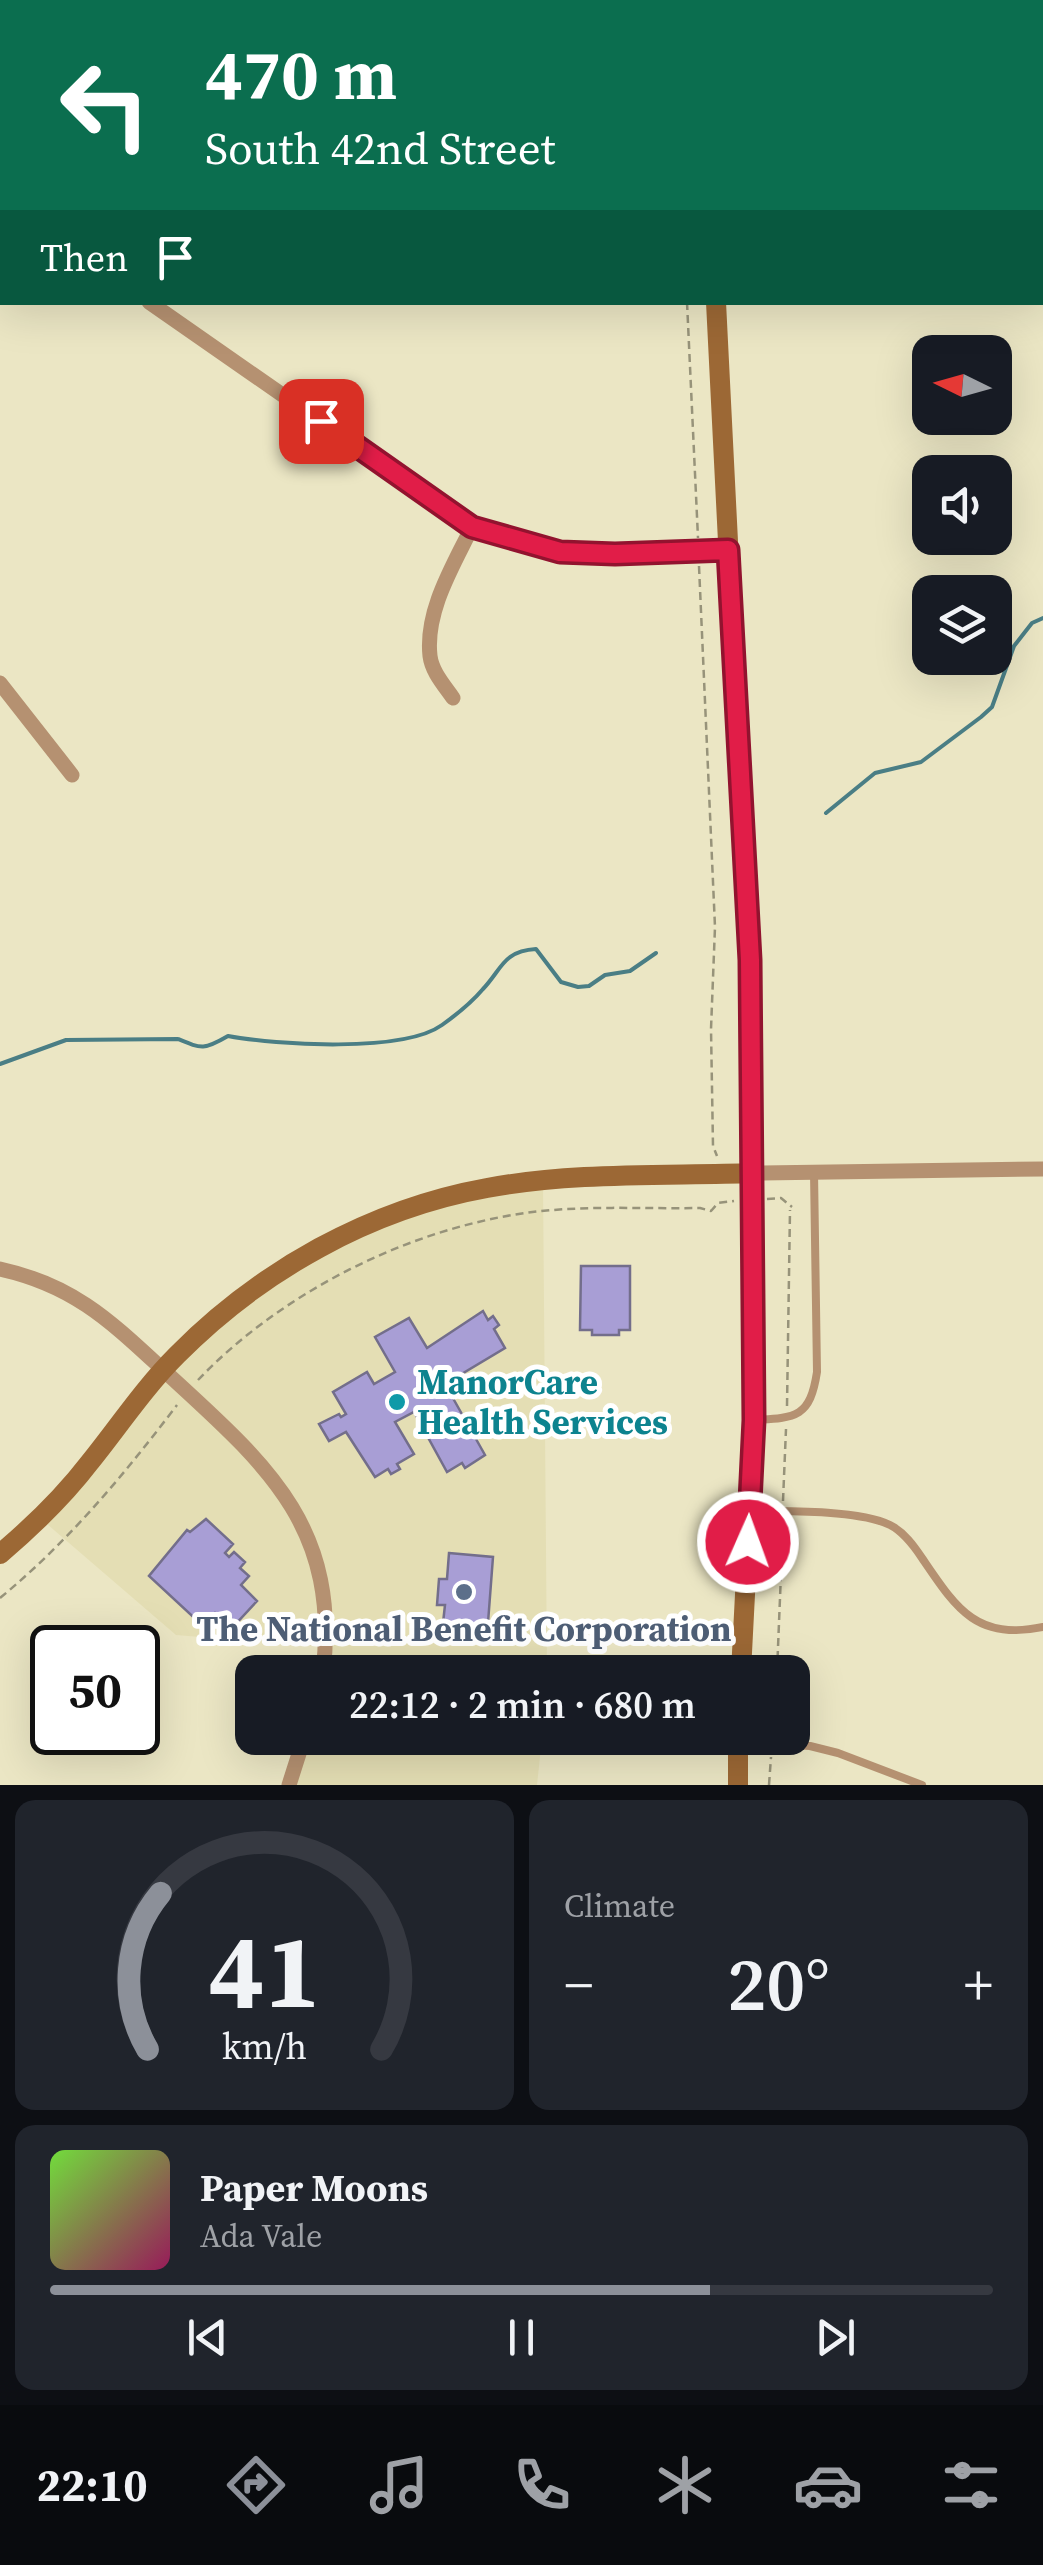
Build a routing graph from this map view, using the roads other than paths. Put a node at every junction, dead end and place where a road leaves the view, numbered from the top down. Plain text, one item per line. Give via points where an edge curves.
1 (153, 305) edge
2 (716, 305) edge
3 (472, 527) junction
4 (728, 550) junction
5 (0, 683) edge
6 (453, 698) dead end
7 (72, 775) dead end
8 (1043, 1169) edge
9 (814, 1172) junction
10 (753, 1174) junction
11 (0, 1270) edge
12 (163, 1370) junction
13 (754, 1420) junction
14 (749, 1510) junction
15 (0, 1554) edge
16 (1043, 1627) edge
17 (324, 1655) edge
18 (742, 1655) edge
19 (810, 1749) edge
20 (299, 1755) edge
21 (735, 1755) edge
22 (738, 1755) edge
23 (289, 1785) edge
24 (728, 1785) edge
25 (738, 1785) edge
26 (922, 1785) edge

1 - 3 street
2 - 4 main road
3 - 4 street via 560,552
3 - 6 street via 444,582 432,628 436,676
4 - 10 main road via 750,960
5 - 7 street
8 - 9 street
9 - 10 street
9 - 13 lane via 814,1396 787,1419
10 - 12 main road via 488,1187 402,1211 281,1271
10 - 13 main road
11 - 12 street via 80,1299
12 - 15 main road via 67,1489
12 - 17 street via 256,1456 293,1506 323,1590
13 - 14 main road
14 - 16 lane via 890,1524 974,1621 1001,1632
14 - 18 main road
19 - 26 lane
20 - 23 street
21 - 24 main road
22 - 25 main road

